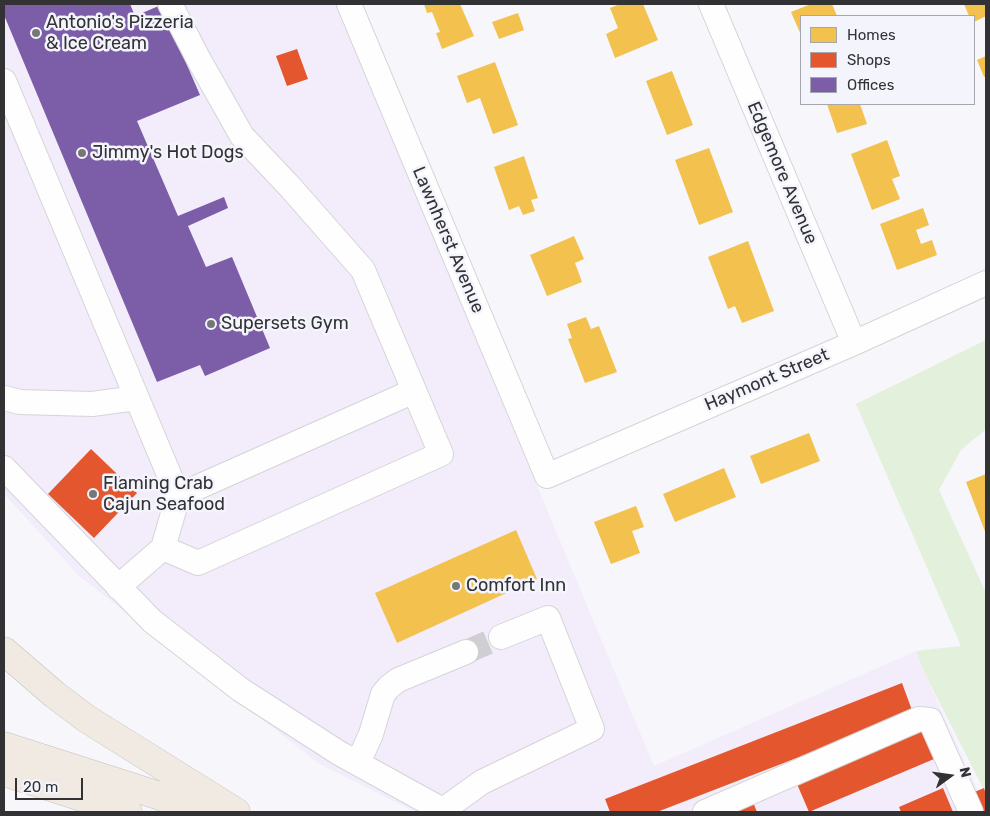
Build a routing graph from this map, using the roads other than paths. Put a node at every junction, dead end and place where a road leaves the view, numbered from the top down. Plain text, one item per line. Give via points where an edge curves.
1 (170, 4) edge
2 (349, 4) edge
3 (711, 4) edge
4 (4, 81) edge
5 (986, 282) edge
6 (854, 343) junction
7 (414, 391) junction
8 (4, 398) edge
9 (137, 398) junction
10 (4, 468) edge
11 (546, 476) joint
12 (178, 496) junction
13 (163, 548) junction
14 (118, 587) junction
15 (501, 637) tunnel mouth
16 (4, 652) edge
17 (466, 652) tunnel mouth
18 (4, 746) edge
19 (358, 763) junction
20 (4, 772) edge
21 (444, 811) edge
22 (128, 812) edge
23 (204, 812) edge
24 (236, 812) edge
25 (705, 812) edge
26 (971, 812) edge

1 - 7 street via 242,136 363,270
2 - 11 street, Lawnherst Avenue
3 - 6 street, Edgemore Avenue
4 - 9 street
5 - 6 street, Haymont Street
6 - 11 street, Haymont Street
7 - 12 street
7 - 13 street via 441,454 198,563
8 - 9 street via 20,402 92,404
9 - 12 street
10 - 14 street
12 - 13 street
13 - 14 street
14 - 19 street via 152,621 241,690
15 - 21 street via 548,618 592,729 482,782
16 - 24 highway via 87,719
17 - 19 street via 398,680 390,687 384,694
18 - 23 highway
19 - 21 street
20 - 22 highway
25 - 26 street via 919,719 930,720

